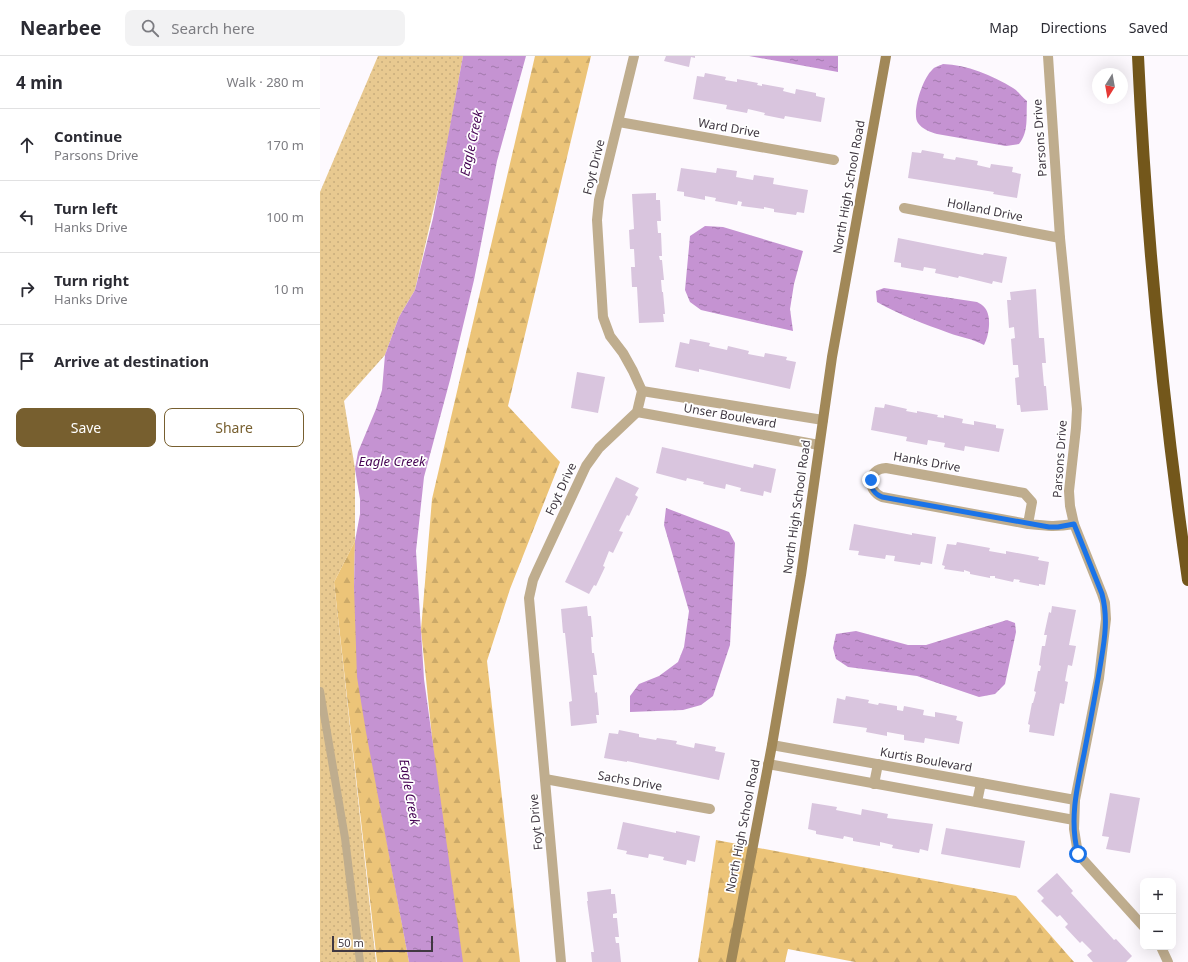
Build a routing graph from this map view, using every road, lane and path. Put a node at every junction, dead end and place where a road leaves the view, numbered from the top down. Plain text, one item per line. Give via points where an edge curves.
1 (634, 56) edge
2 (886, 56) edge
3 (1048, 56) edge
4 (1138, 56) edge
5 (619, 122) junction
6 (834, 160) dead end
7 (904, 208) dead end
8 (1060, 238) junction
9 (642, 391) junction
10 (637, 412) junction
11 (823, 420) junction
12 (819, 445) junction
13 (1028, 524) junction
14 (1074, 524) junction
15 (1188, 580) edge
16 (320, 691) edge
17 (772, 745) junction
18 (768, 764) junction
19 (878, 764) junction
20 (545, 779) junction
21 (981, 783) junction
22 (874, 784) junction
23 (1074, 800) junction
24 (977, 802) junction
25 (710, 809) dead end
26 (1074, 820) junction
27 (1140, 923) edge
28 (1162, 950) edge
29 (360, 962) edge
30 (561, 962) edge
31 (731, 962) edge
32 (1168, 962) edge

1 - 5 street, Foyt Drive
2 - 11 street, North High School Road
3 - 8 street, Parsons Drive
4 - 15 highway via 1157,323
5 - 6 street, Ward Drive
5 - 9 street, Foyt Drive via 597,210 603,317 610,336 623,353
7 - 8 street, Holland Drive
8 - 14 street, Parsons Drive via 1077,409 1069,491
9 - 10 street
9 - 11 street, Unser Boulevard
10 - 12 street, Unser Boulevard
10 - 20 street, Foyt Drive via 599,448 586,466 531,588 530,607
11 - 12 street, North High School Road
12 - 17 street, North High School Road via 801,575
13 - 13 street, Hanks Drive via 882,497 872,488 872,476 879,469 886,468 1024,493 1032,502
13 - 14 street, Hanks Drive via 1054,527
14 - 23 street, Parsons Drive via 1102,594 1106,619 1099,678
16 - 29 lane via 345,838
17 - 18 street, North High School Road
17 - 19 street, Kurtis Boulevard
18 - 22 street
18 - 31 street, North High School Road
19 - 21 street, Kurtis Boulevard
19 - 22 street
20 - 25 street, Sachs Drive
20 - 30 street, Foyt Drive
21 - 23 street, Kurtis Boulevard
21 - 24 street
22 - 24 street
23 - 26 street, Parsons Drive
24 - 26 street
26 - 27 street, Parsons Drive via 1078,854
28 - 32 street

